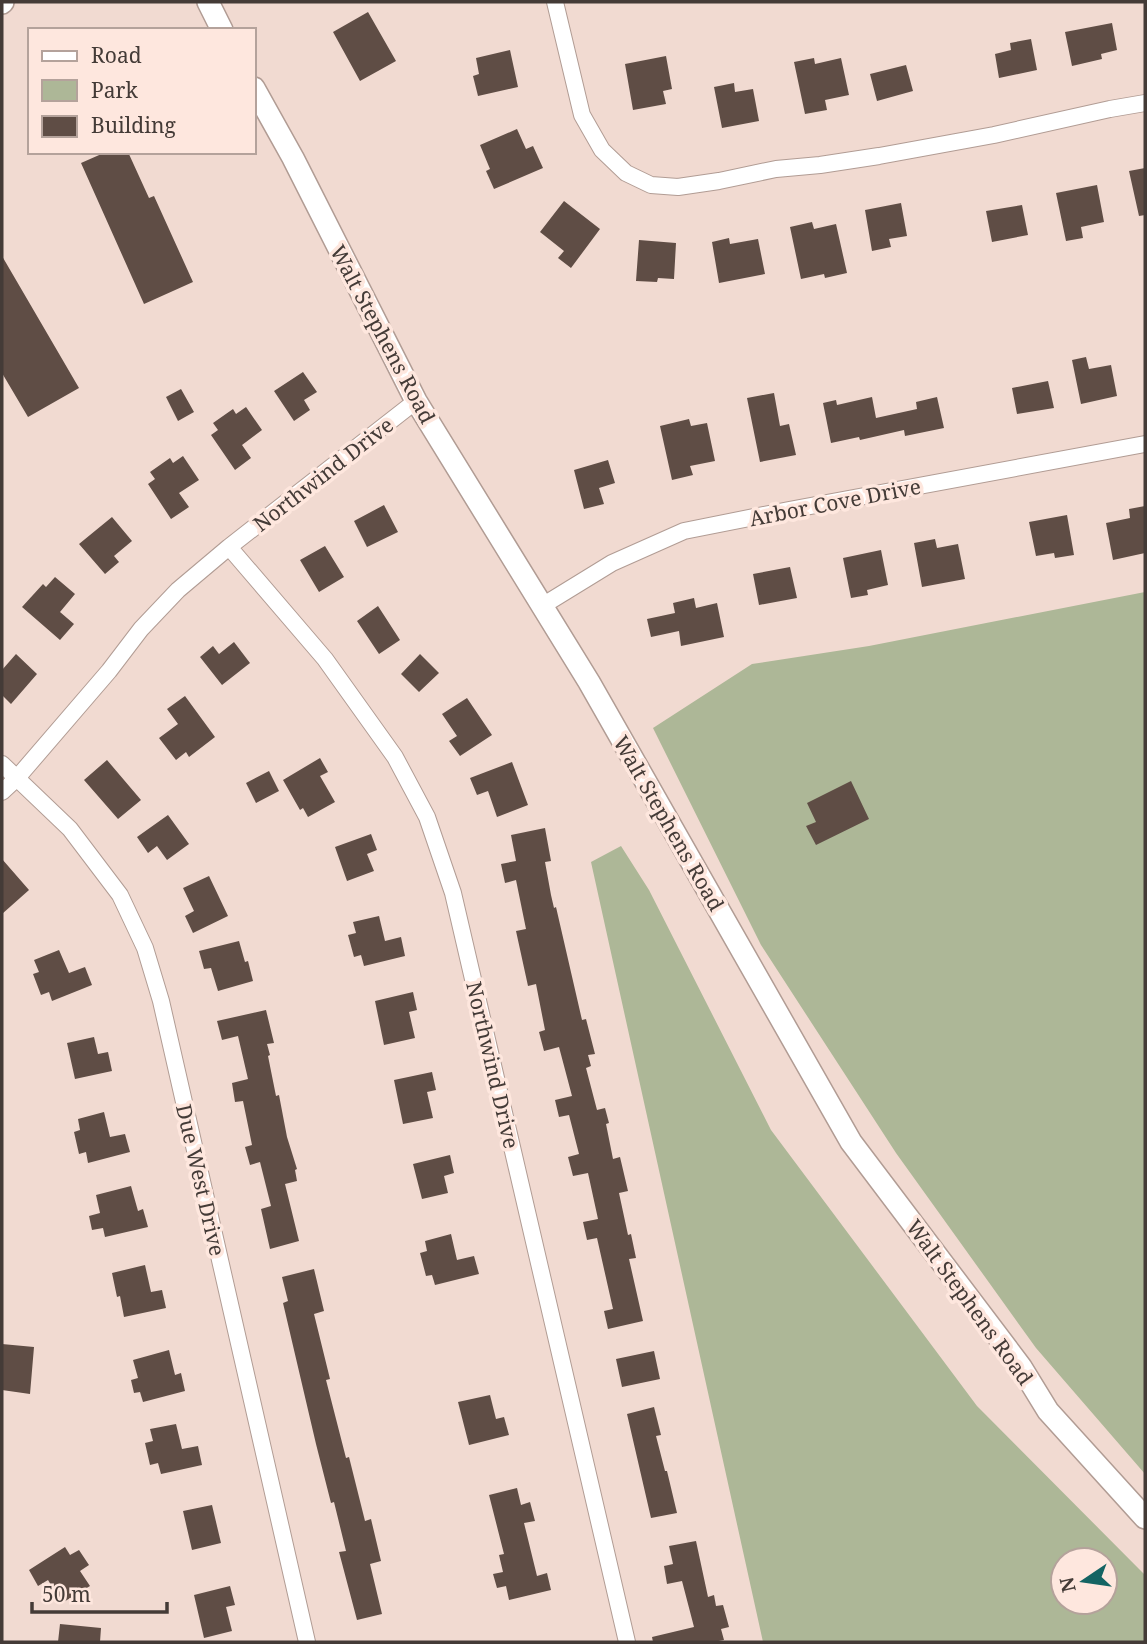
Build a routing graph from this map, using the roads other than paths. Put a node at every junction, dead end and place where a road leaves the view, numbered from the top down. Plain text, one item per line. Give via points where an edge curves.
1 (208, 2) edge
2 (555, 2) edge
3 (221, 28) edge
4 (256, 92) edge
5 (1145, 103) edge
6 (416, 401) junction
7 (1145, 444) edge
8 (229, 547) junction
9 (542, 606) junction
10 (2, 764) edge
11 (16, 778) junction
12 (2, 792) edge
13 (1145, 1518) edge
14 (307, 1642) edge
15 (627, 1642) edge

1 - 3 street
2 - 5 street via 582,115 602,150 626,173 651,185 678,187 832,163
4 - 6 street, Walt Stephens Road
6 - 8 street, Northwind Drive
6 - 9 street, Walt Stephens Road
7 - 9 street, Arbor Cove Drive via 684,531 612,563
8 - 11 street, Northwind Drive via 141,629
8 - 15 street, Northwind Drive via 325,659 396,757 427,817 453,893
9 - 13 street, Walt Stephens Road via 851,1142 1021,1367 1048,1411
10 - 11 street, Due West Drive
11 - 12 street, Northwind Drive
11 - 14 street, Due West Drive via 70,829 120,895 145,948 161,1001

